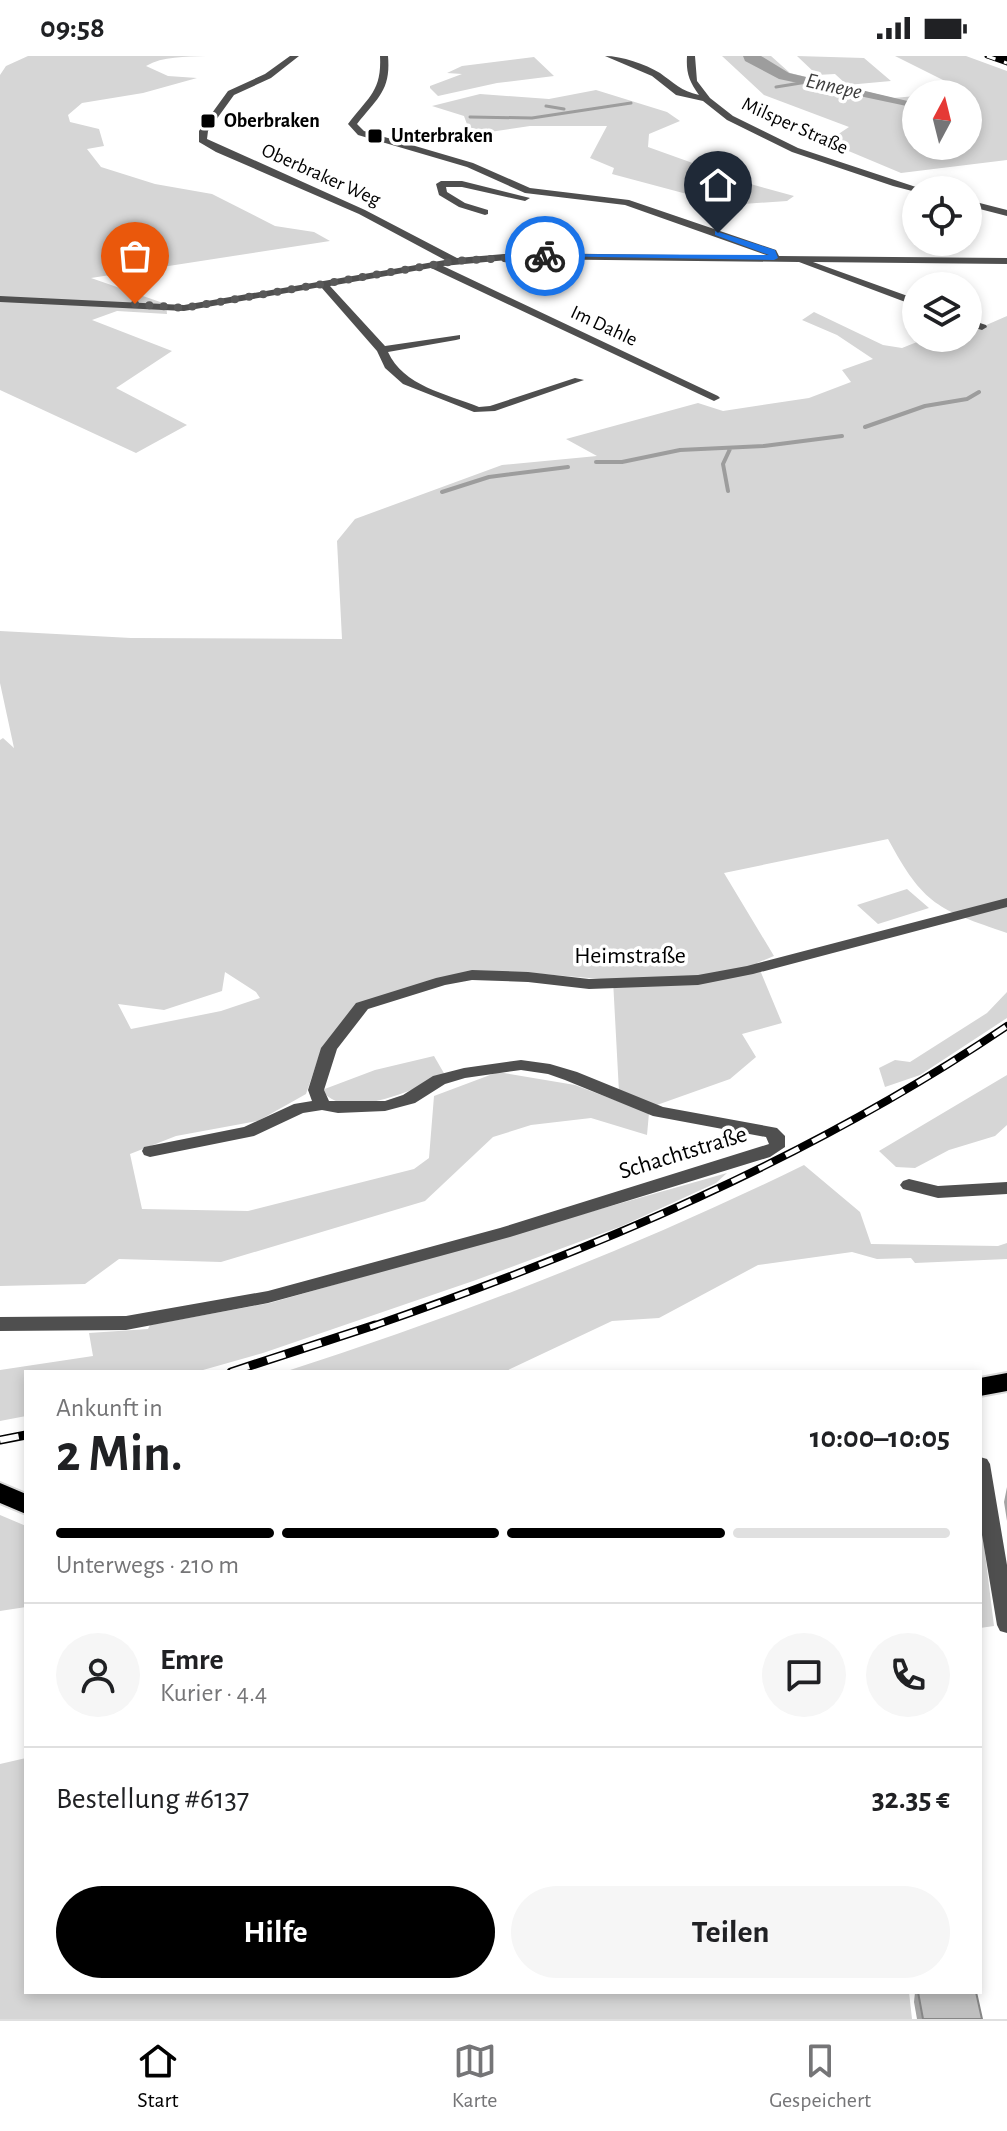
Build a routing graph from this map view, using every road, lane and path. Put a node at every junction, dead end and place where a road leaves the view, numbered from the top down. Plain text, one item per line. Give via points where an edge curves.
1 (295, 56) edge
2 (384, 56) edge
3 (609, 56) edge
4 (691, 56) edge
5 (996, 56) edge
6 (1007, 60) edge
7 (706, 99) junction
8 (902, 185) edge
9 (548, 196) junction
10 (982, 207) edge
11 (1007, 211) edge
12 (485, 212) dead end
13 (774, 258) junction
14 (791, 258) junction
15 (455, 261) junction
16 (1007, 261) edge
17 (435, 266) junction
18 (324, 285) junction
19 (902, 298) edge
20 (0, 299) edge
21 (456, 337) dead end
22 (382, 350) junction
23 (579, 380) dead end
24 (714, 398) dead end
25 (1007, 902) edge
26 (322, 1105) junction
27 (150, 1151) dead end
28 (909, 1185) dead end
29 (1007, 1188) edge
30 (0, 1324) edge
31 (1007, 1382) edge
32 (982, 1387) edge
33 (982, 1476) edge
34 (0, 1492) edge
35 (24, 1504) edge
36 (1007, 1625) edge

1 - 15 street, Oberbraker Weg via 231,93 202,140 362,212
2 - 9 street via 384,83 377,98 354,120 355,130 470,165
3 - 7 street via 655,74 679,93
4 - 7 street, Milsper Straße via 692,80
5 - 6 main road
7 - 8 street, Milsper Straße via 742,125 859,174
9 - 12 street via 534,200 441,184 442,193
9 - 13 street via 626,202 772,252
10 - 11 street
13 - 14 street
13 - 15 street via 517,256
14 - 16 street
14 - 19 street
15 - 17 street
17 - 18 street
17 - 24 street, Im Dahle
18 - 20 street via 184,308
18 - 22 street
21 - 22 street
22 - 23 street via 389,366 407,382 478,410
25 - 26 street, Heimstraße via 698,980 589,984 472,975 442,981 362,1006 329,1048 316,1090
26 - 27 street, Schachtstraße via 284,1114 248,1132
26 - 30 street, Schachtstraße via 385,1106 409,1099 439,1080 521,1065 561,1072 659,1112 771,1132 778,1141 764,1153 504,1233 268,1297 126,1323
28 - 29 street via 938,1192
31 - 32 main road
33 - 36 street
34 - 35 main road

